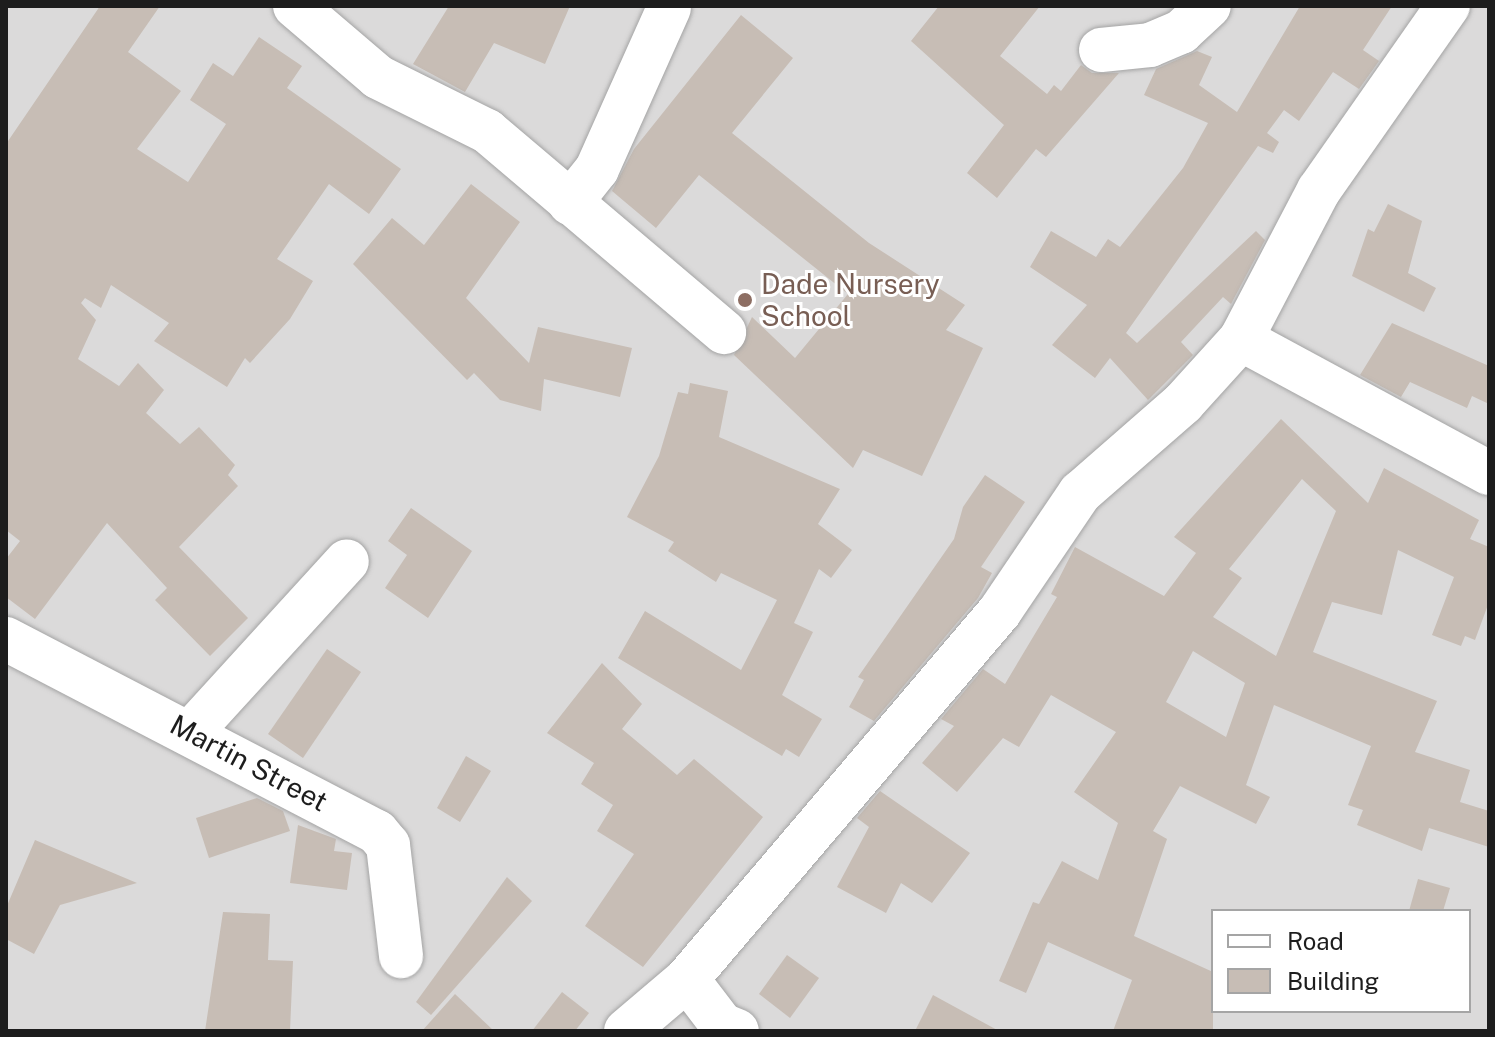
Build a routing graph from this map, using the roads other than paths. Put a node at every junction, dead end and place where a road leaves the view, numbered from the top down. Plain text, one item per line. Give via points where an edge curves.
1 (295, 6) edge
2 (1209, 6) edge
3 (1448, 6) edge
4 (669, 8) dead end
5 (1101, 50) dead end
6 (570, 203) junction
7 (724, 332) dead end
8 (1241, 339) junction
9 (1489, 473) edge
10 (347, 561) dead end
11 (6, 639) edge
12 (191, 732) junction
13 (401, 956) dead end
14 (687, 979) junction
15 (626, 1031) edge
16 (737, 1031) edge

1 - 6 street via 378,77 487,131
2 - 5 street via 1181,32 1150,45
3 - 8 street via 1306,212
4 - 6 street via 597,169
6 - 7 street
8 - 9 street
8 - 14 street via 1183,403 1080,493 1000,611
10 - 12 street
11 - 12 street, Martin Street
12 - 13 street, Martin Street via 383,838
14 - 15 street
14 - 16 street via 722,1025

